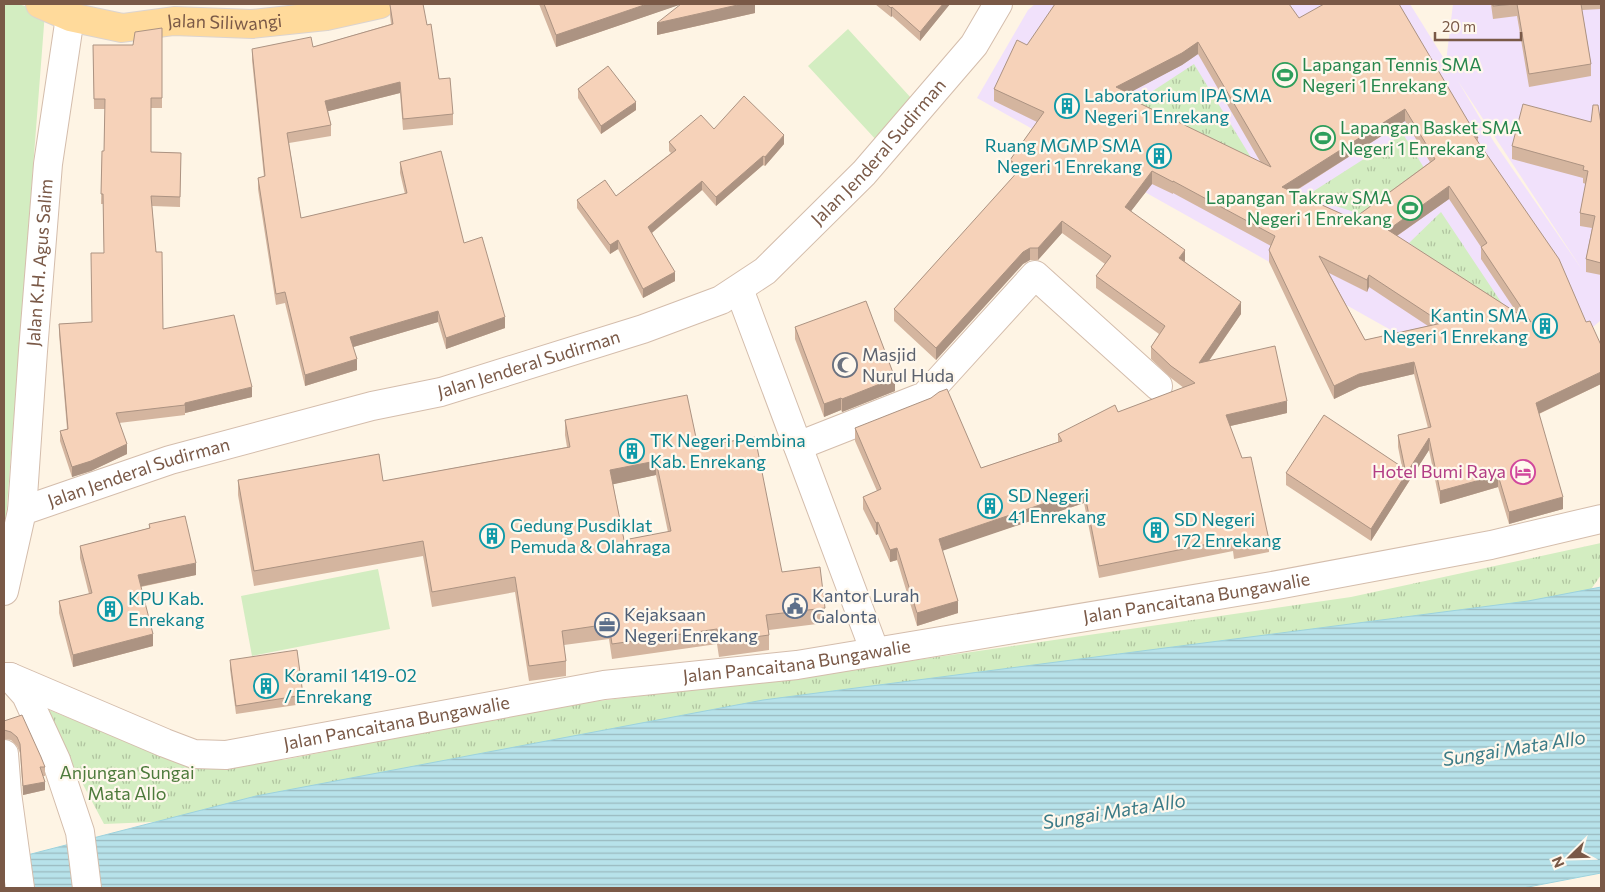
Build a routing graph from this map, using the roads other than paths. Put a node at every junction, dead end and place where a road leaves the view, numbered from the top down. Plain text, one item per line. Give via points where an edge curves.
1 (40, 4) edge
2 (380, 4) edge
3 (998, 4) edge
4 (70, 17) junction
5 (738, 289) junction
6 (1158, 386) dead end
7 (798, 446) junction
8 (22, 510) junction
9 (1601, 519) edge
10 (4, 591) edge
11 (875, 652) junction
12 (7, 677) edge
13 (4, 754) edge
14 (20, 888) edge
15 (87, 888) edge

1 - 4 main road, Jalan Siliwangi
2 - 4 main road, Jalan Siliwangi via 326,16 252,24 174,21 122,28
3 - 5 street, Jalan Jenderal Sudirman via 974,45 864,173 765,271
4 - 8 street, Jalan K.H. Agus Salim via 48,164
5 - 7 street
5 - 8 street, Jalan Jenderal Sudirman via 721,300 642,329 441,392 372,406 170,460
6 - 7 street via 1035,275 925,396
7 - 11 street
8 - 10 street
9 - 11 street, Jalan Pancaitana Bungawalie via 1491,545 1272,586
11 - 12 street, Jalan Pancaitana Bungawalie via 797,665 604,685 226,755 194,754
12 - 15 street via 26,695 56,760 80,832
13 - 14 street

